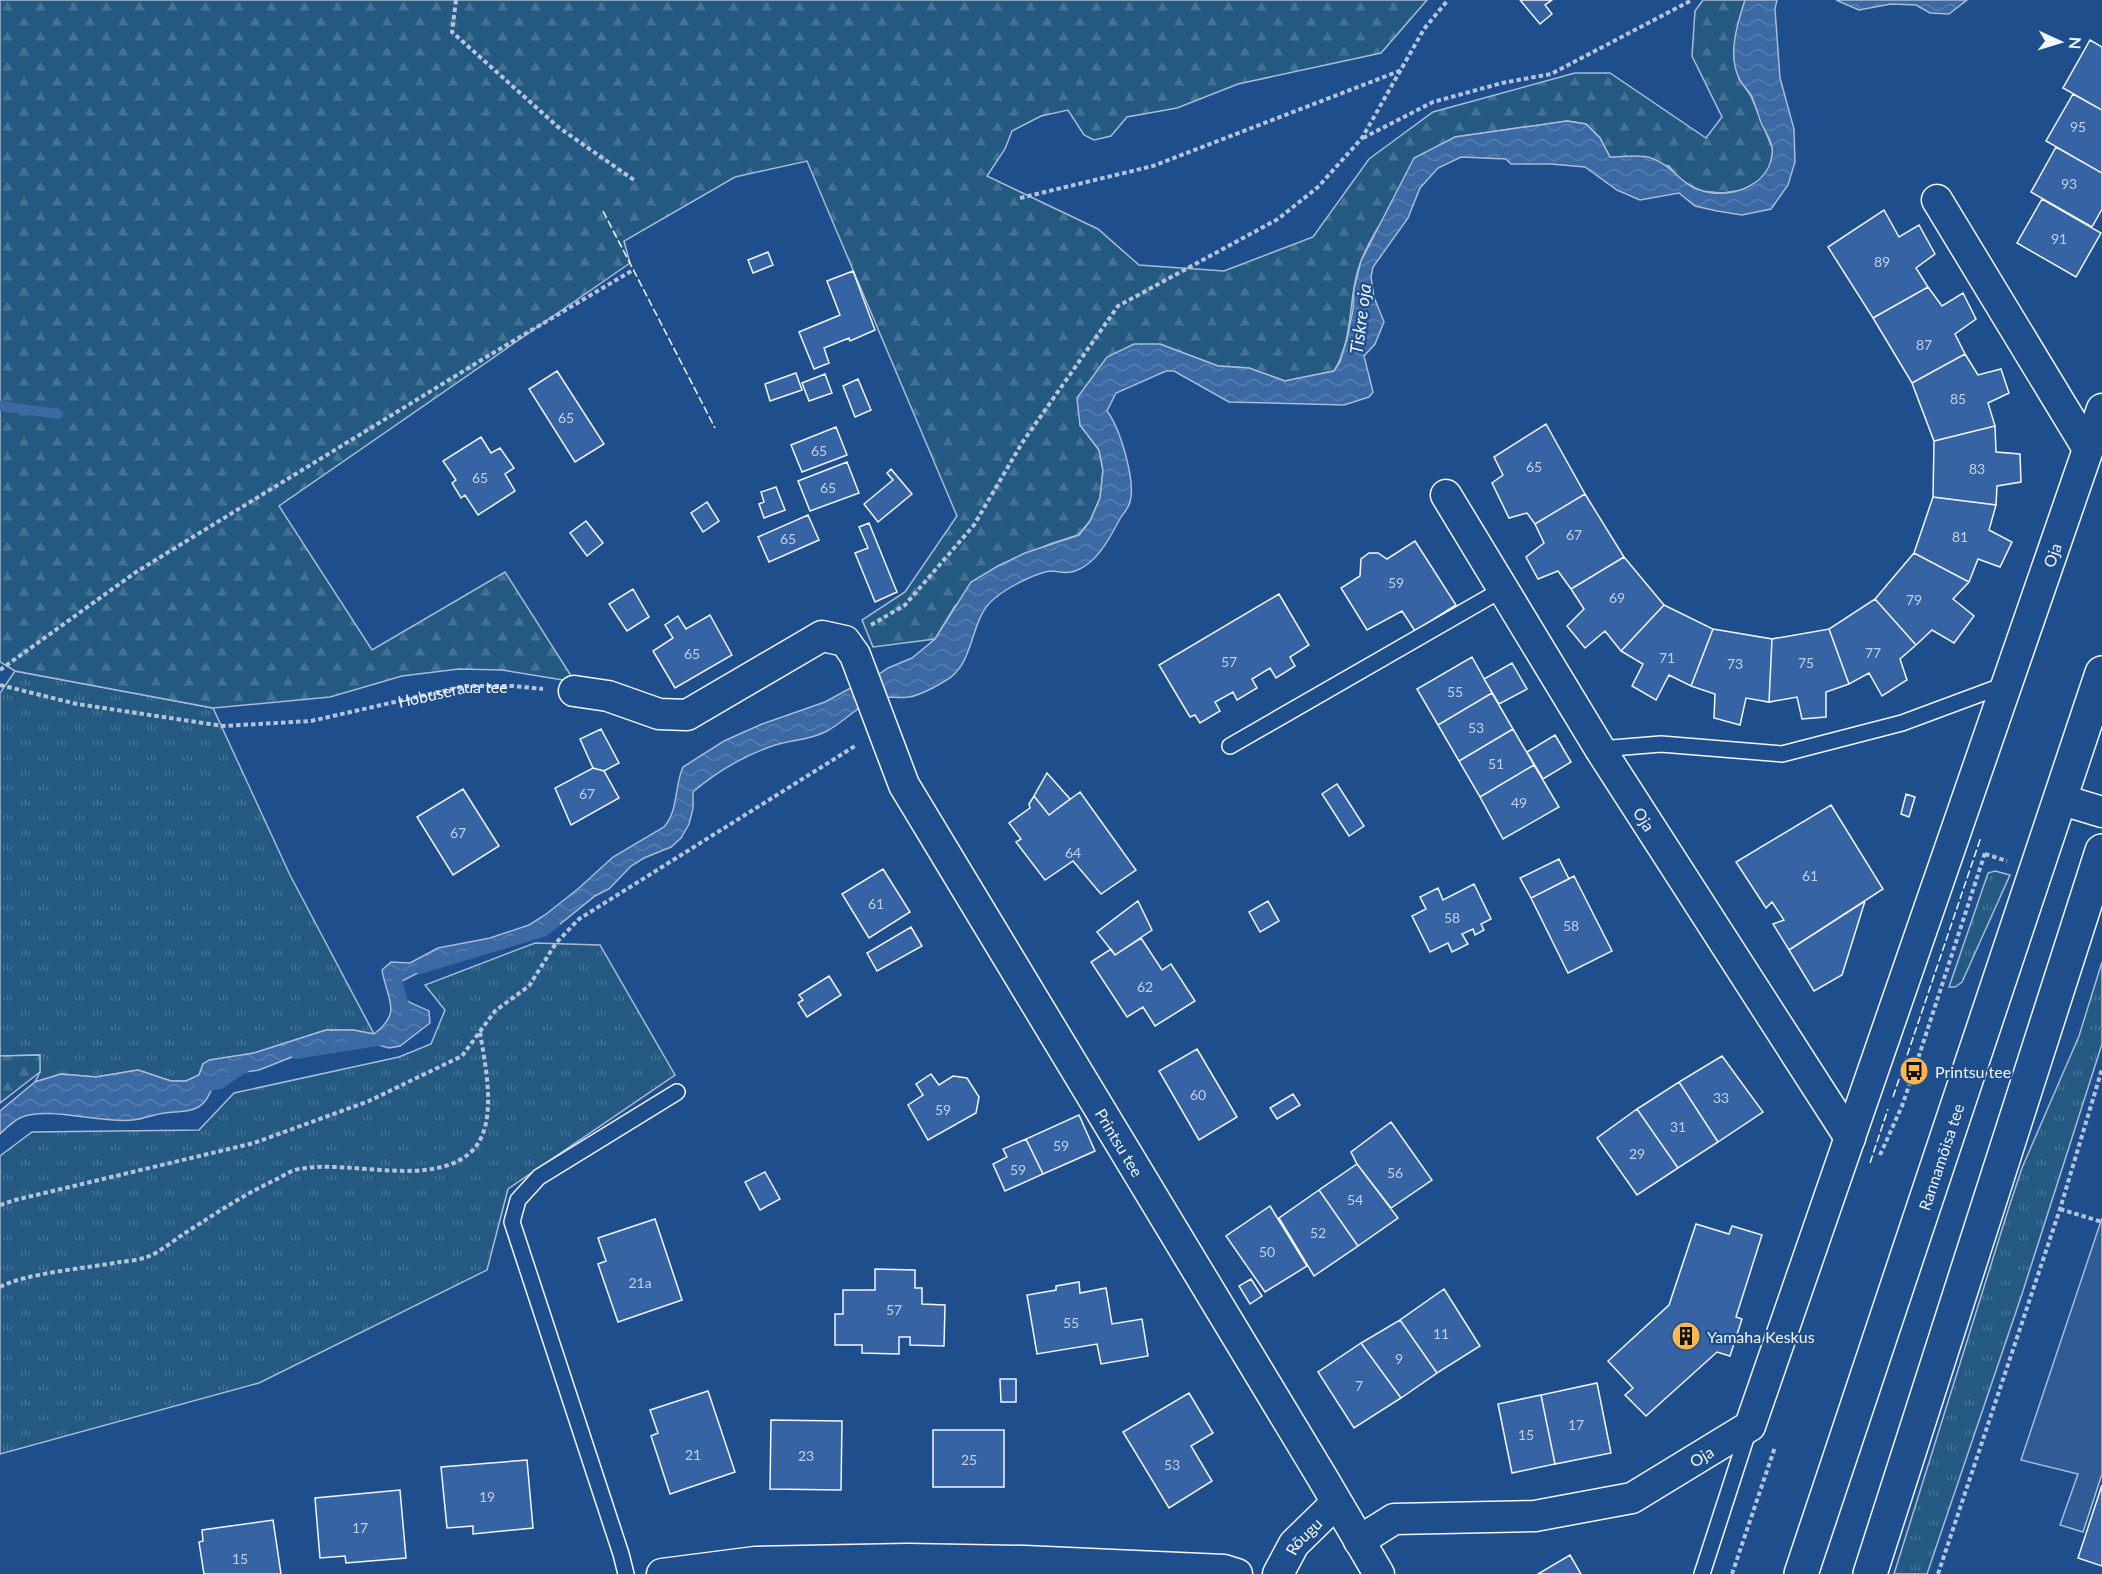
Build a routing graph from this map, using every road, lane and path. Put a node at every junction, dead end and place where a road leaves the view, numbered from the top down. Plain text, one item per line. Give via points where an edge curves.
1 (456, 0) edge
2 (1448, 0) edge
3 (1692, 0) edge
4 (1402, 70) junction
5 (1362, 138) junction
6 (634, 180) dead end
7 (1020, 198) dead end
8 (1937, 200) dead end
9 (633, 270) dead end
10 (2102, 409) edge
11 (2088, 449) junction
12 (1446, 495) dead end
13 (1503, 589) junction
14 (845, 641) junction
15 (0, 670) edge
16 (2102, 673) edge
17 (2007, 684) junction
18 (0, 685) edge
19 (574, 691) joint
20 (878, 716) junction
21 (1230, 746) dead end
22 (1600, 749) junction
23 (2059, 799) junction
24 (2102, 812) edge
25 (2102, 851) edge
26 (480, 1031) junction
27 (2102, 1069) edge
28 (677, 1092) dead end
29 (1850, 1138) junction
30 (0, 1205) edge
31 (2060, 1209) junction
32 (2102, 1222) edge
33 (0, 1287) edge
34 (1750, 1426) junction
35 (1336, 1503) junction
36 (1359, 1541) junction
37 (626, 1574) edge
38 (662, 1574) edge
39 (1237, 1574) edge
40 (1278, 1574) edge
41 (1379, 1574) edge
42 (1702, 1574) edge
43 (1801, 1574) edge
44 (1870, 1574) edge
45 (1938, 1574) edge

1 - 6 path via 452,32 558,127
2 - 4 path via 1424,29
3 - 5 path via 1551,74 1433,102
4 - 5 path
4 - 7 path via 1153,166
5 - 14 path via 1318,187 1278,219 1119,306 1022,443 975,525 904,605
8 - 11 street
9 - 15 path via 136,572
10 - 11 street, Oja
11 - 17 street, Oja
12 - 13 street, Oja
13 - 21 lane
13 - 22 street, Oja
14 - 19 street via 822,636 687,715 659,714 608,696
14 - 20 street, Printsu tee via 855,655
16 - 23 main road, Rannamõisa tee
17 - 22 lane via 1902,723 1782,754 1660,744
17 - 29 street, Oja
18 - 19 path, Hobuseraua tee via 77,704 223,726 311,721 465,686
20 - 26 path via 579,919 556,943 529,986 495,1011
20 - 35 street, Printsu tee via 904,785
22 - 29 street, Oja
23 - 24 street
23 - 43 main road, Rannamõisa tee
25 - 44 main road
26 - 30 path via 462,1056 369,1101 254,1143
26 - 33 path via 489,1087 486,1115 473,1150 455,1163 426,1170 382,1171 341,1166 298,1169 248,1192 147,1257
27 - 31 path
28 - 37 lane via 539,1177 518,1200 512,1222
29 - 34 street, Oja
31 - 32 path
31 - 45 path
34 - 36 street, Oja via 1632,1498 1535,1516 1394,1519
34 - 42 lane
35 - 36 street, Printsu tee
35 - 40 street, Rõugu via 1294,1544
36 - 41 street, Printsu tee
38 - 39 street via 755,1562 906,1559 1188,1568

